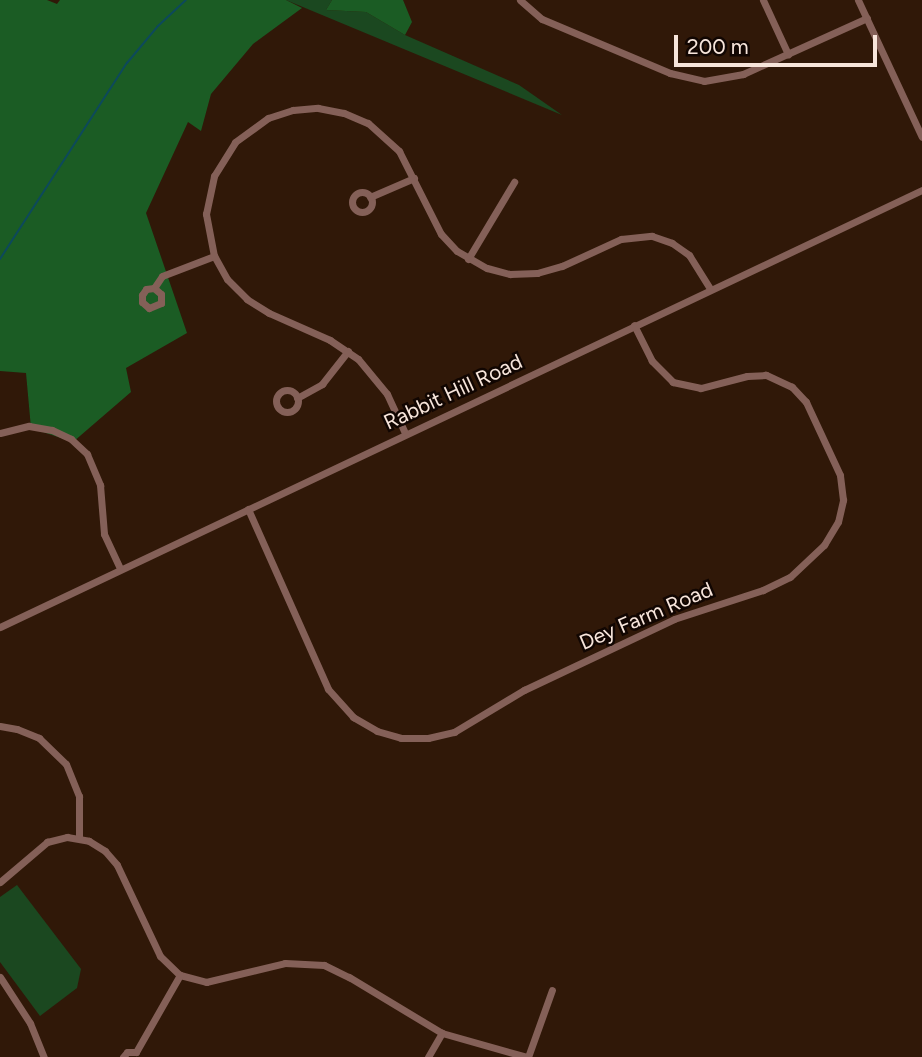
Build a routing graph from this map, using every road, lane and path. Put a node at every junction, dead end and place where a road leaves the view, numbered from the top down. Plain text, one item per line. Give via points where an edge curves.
1 (520, 0) edge
2 (763, 0) edge
3 (858, 0) edge
4 (867, 18) junction
5 (788, 54) junction
6 (922, 137) edge
7 (414, 178) junction
8 (514, 182) dead end
9 (922, 190) edge
10 (370, 197) dead end
11 (214, 256) junction
12 (468, 259) junction
13 (154, 288) dead end
14 (710, 289) junction
15 (634, 325) junction
16 (348, 351) junction
17 (298, 398) dead end
18 (0, 433) edge
19 (405, 433) junction
20 (248, 509) junction
21 (120, 569) junction
22 (0, 627) edge
23 (0, 726) edge
24 (79, 838) junction
25 (0, 882) edge
26 (180, 975) junction
27 (0, 976) edge
28 (552, 990) dead end
29 (442, 1033) junction
30 (138, 1055) edge
31 (44, 1057) edge
32 (123, 1057) edge
33 (428, 1057) edge
34 (527, 1057) edge

1 - 5 street via 542,19 692,79 732,78
2 - 5 street
3 - 4 street
4 - 5 street
4 - 6 street
7 - 10 street
7 - 11 street via 390,141 356,117 318,108 280,113 244,133 219,164 206,214
7 - 12 street via 441,234
8 - 12 street
9 - 14 street, Rabbit Hill Road
11 - 13 street via 162,276
11 - 16 street via 227,279 247,299
12 - 14 street via 498,272 537,273 621,239 653,236 689,255
14 - 15 street, Rabbit Hill Road
15 - 19 street, Rabbit Hill Road
15 - 20 street, Dey Farm Road via 652,361 673,382 702,388 766,375 792,387 806,402 839,475 843,500 838,522 824,545 790,577 662,624 524,690 454,732 401,738 365,725 328,689
16 - 17 street via 322,384
16 - 19 street via 378,381
18 - 21 street via 29,426 52,430 87,454 100,485 104,534
19 - 20 street, Rabbit Hill Road
20 - 21 street, Rabbit Hill Road
21 - 22 street, Rabbit Hill Road
23 - 24 street via 40,738 66,764 79,796
24 - 25 street via 47,842
24 - 26 street via 111,857 160,956
26 - 29 street via 206,982 285,962 324,965
26 - 30 street
27 - 31 street
28 - 34 street
29 - 33 street
29 - 34 street
30 - 32 street via 127,1052

